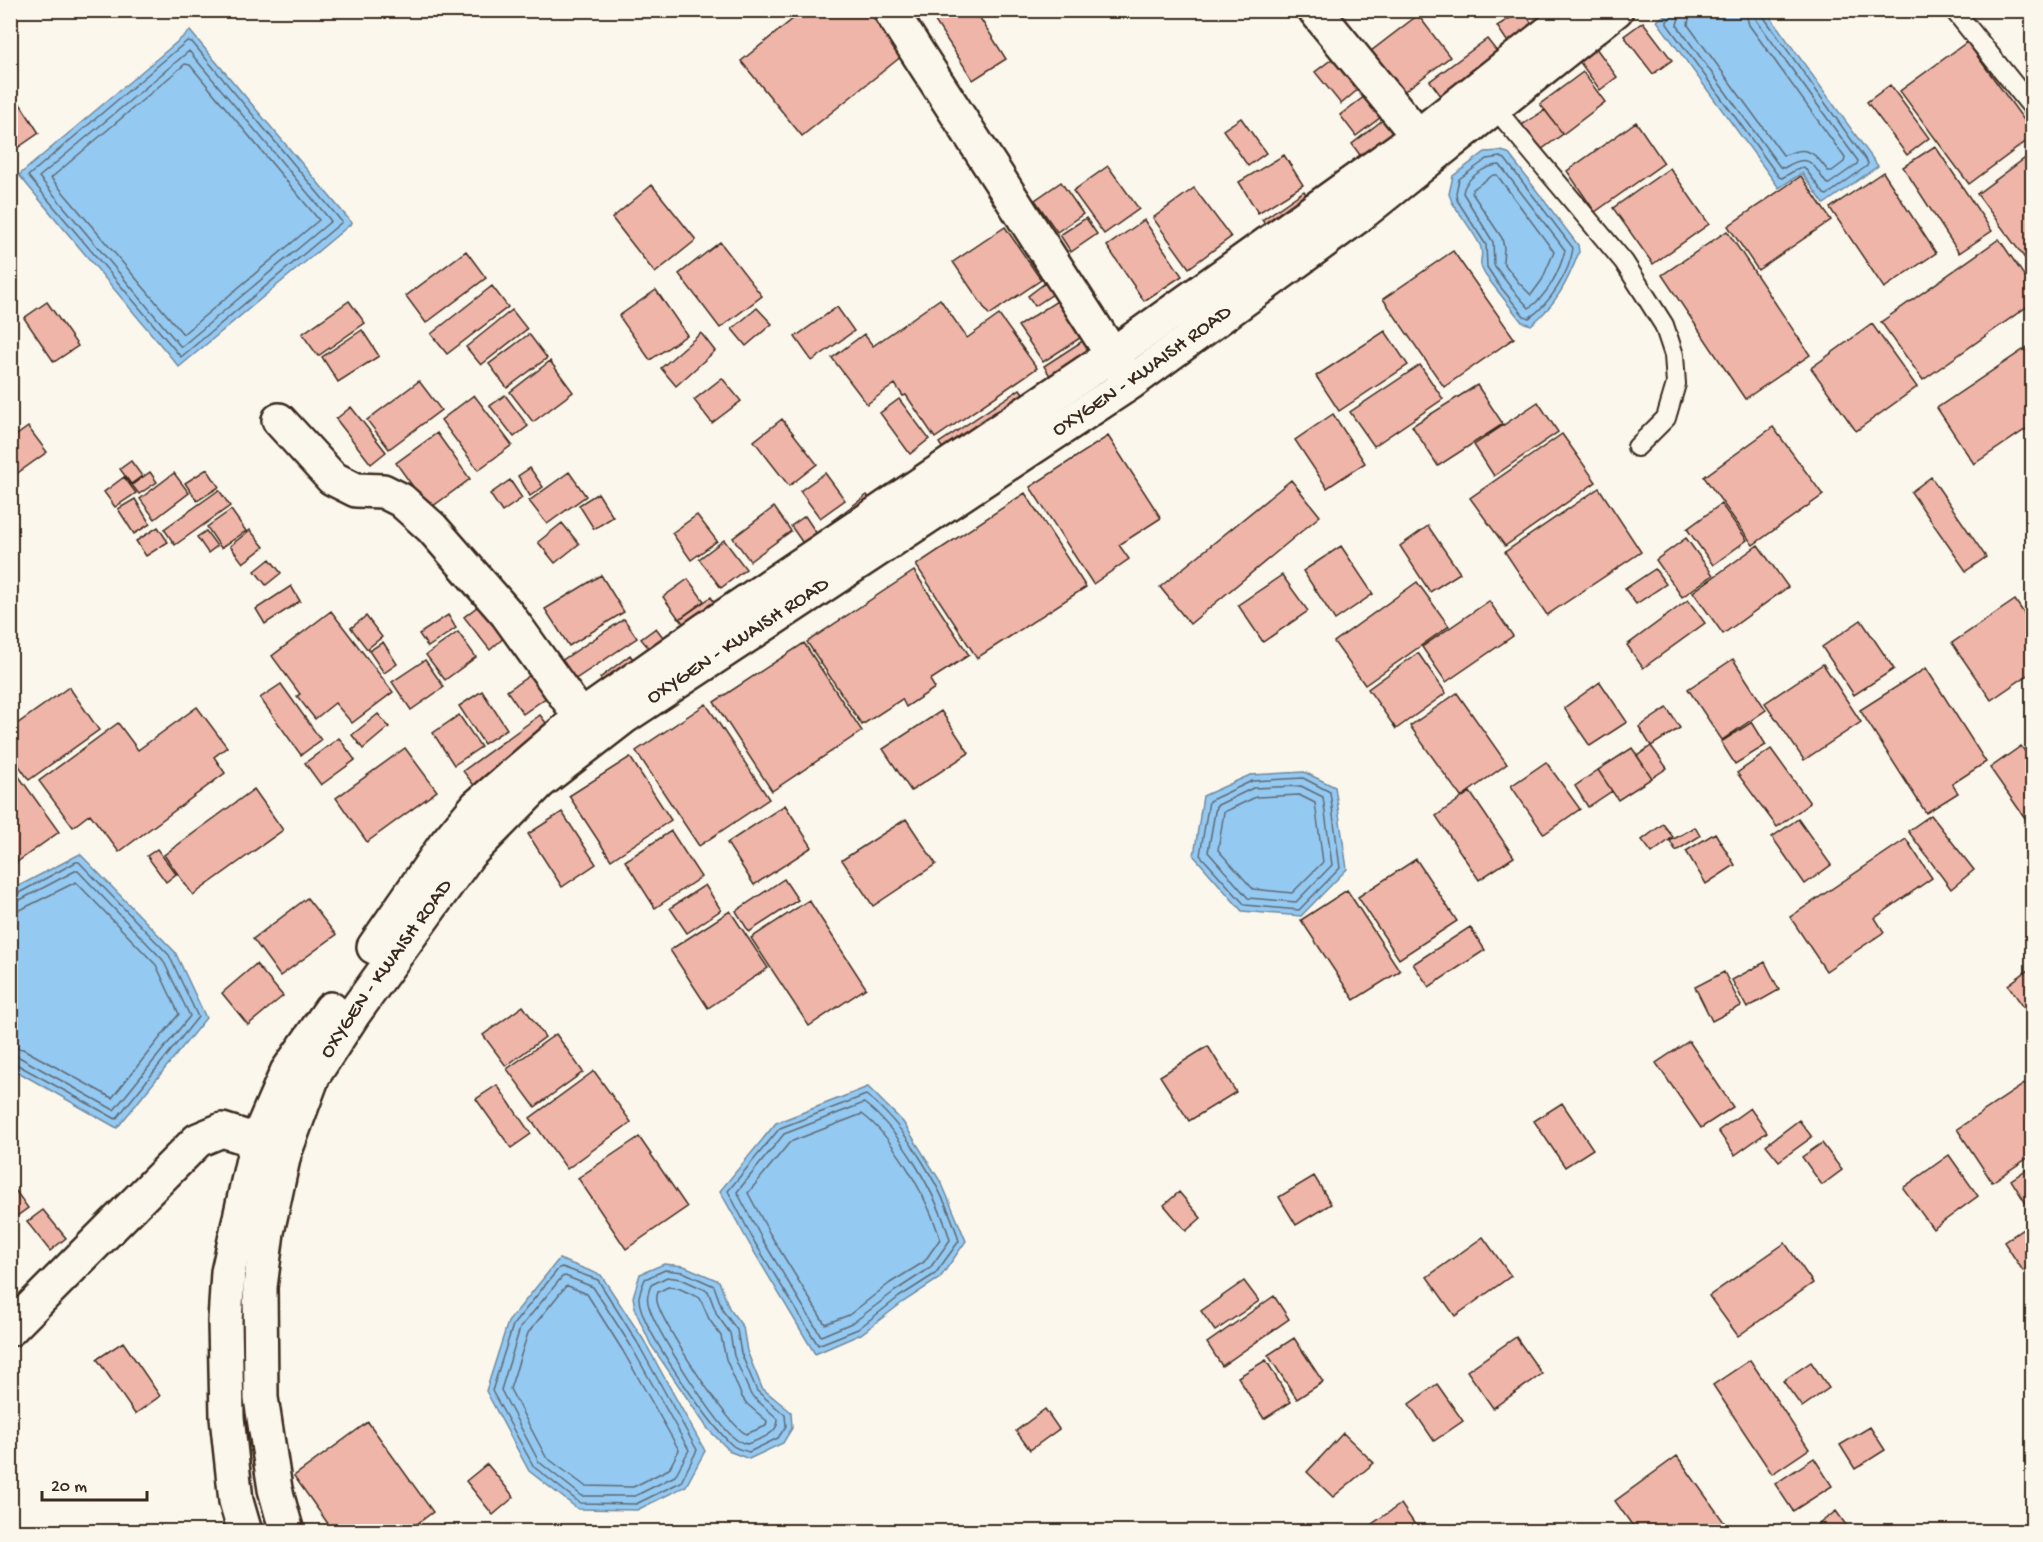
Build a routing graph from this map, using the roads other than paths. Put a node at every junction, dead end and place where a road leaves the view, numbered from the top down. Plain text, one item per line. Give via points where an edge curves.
1 (890, 10) edge
2 (1315, 10) edge
3 (1577, 10) edge
4 (1616, 10) edge
5 (1954, 10) edge
6 (1494, 107) junction
7 (2032, 107) edge
8 (1418, 136) junction
9 (1112, 355) junction
10 (1130, 383) junction
11 (279, 420) dead end
12 (1637, 447) dead end
13 (581, 717) junction
14 (270, 1147) junction
15 (10, 1329) edge
16 (245, 1532) edge
17 (287, 1532) edge

1 - 9 main road
2 - 8 main road
3 - 8 main road, OXYGEN - KWAISH ROAD
4 - 6 main road, OXYGEN - KWAISH ROAD
5 - 7 lane
6 - 10 main road, OXYGEN - KWAISH ROAD via 1357,217
6 - 12 lane via 1624,262 1664,325 1674,355 1676,384 1666,418
8 - 9 main road, OXYGEN - KWAISH ROAD
9 - 10 main road
9 - 13 main road, OXYGEN - KWAISH ROAD
10 - 14 main road, OXYGEN - KWAISH ROAD via 624,717 540,782 468,855 354,1013
11 - 13 main road via 332,478 356,490 383,491 401,500 432,528 507,614
13 - 14 main road, OXYGEN - KWAISH ROAD via 477,806 444,846 287,1072
14 - 15 main road via 222,1130 198,1140
14 - 16 main road, OXYGEN - KWAISH ROAD via 228,1272 227,1417 236,1501
14 - 17 main road, OXYGEN - KWAISH ROAD via 267,1232 260,1287 261,1398 275,1488

